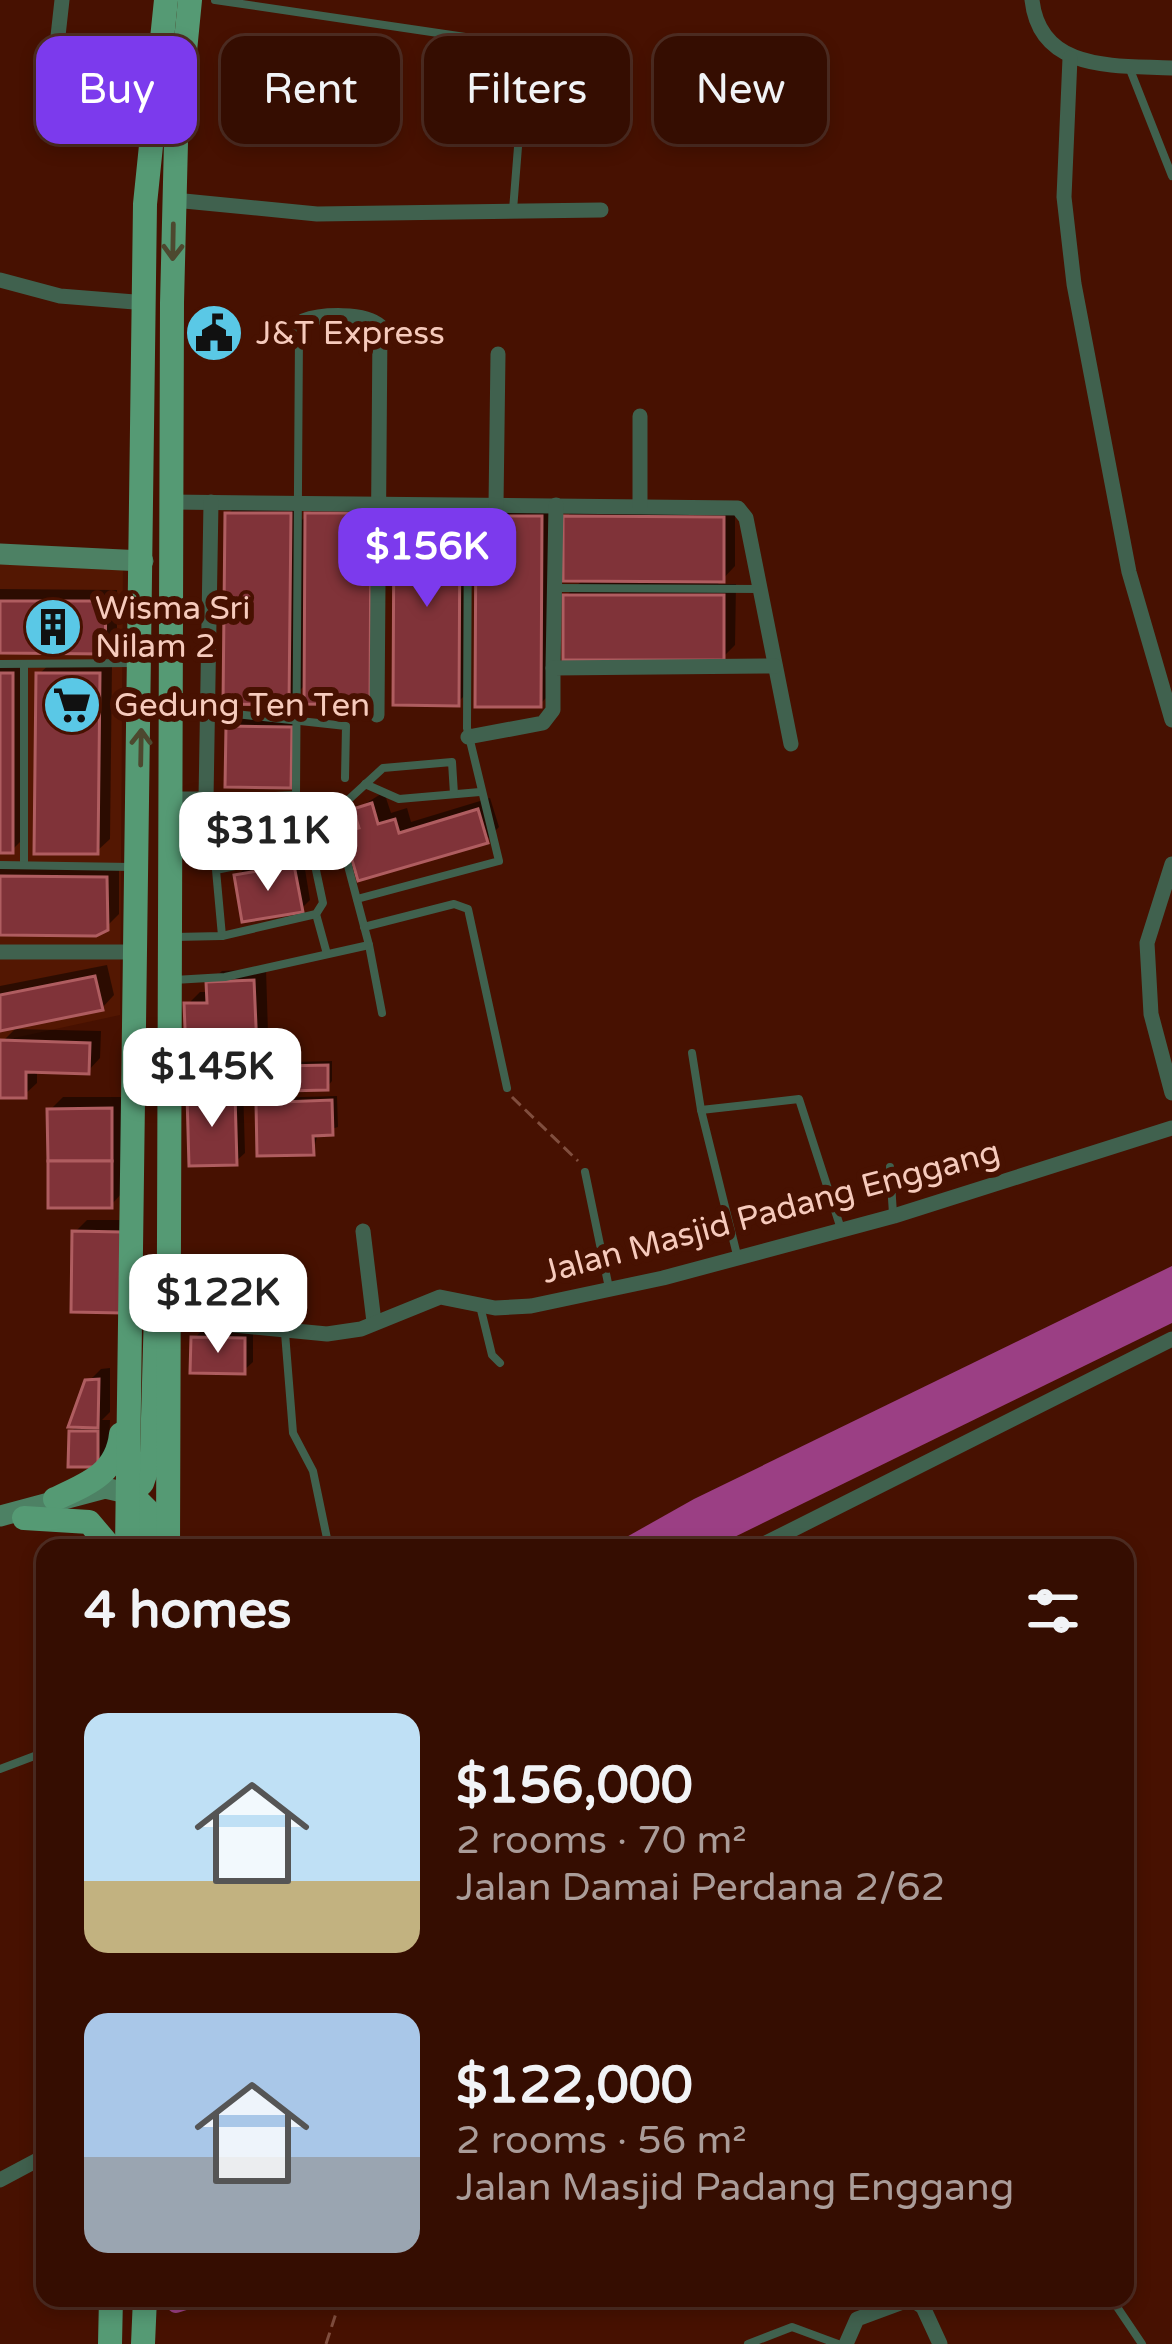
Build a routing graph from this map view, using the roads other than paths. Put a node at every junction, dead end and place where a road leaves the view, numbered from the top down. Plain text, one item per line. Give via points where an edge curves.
1 (62, 0) edge
2 (166, 0) edge
3 (190, 0) edge
4 (215, 0) edge
5 (1032, 0) edge
6 (58, 36) edge
7 (162, 36) edge
8 (1070, 58) junction
9 (1129, 65) junction
10 (1172, 68) edge
11 (149, 144) edge
12 (1172, 176) edge
13 (174, 200) junction
14 (513, 210) junction
15 (601, 210) dead end
16 (0, 280) edge
17 (147, 303) junction
18 (298, 332) joint
19 (498, 354) dead end
20 (640, 416) dead end
21 (170, 502) junction
22 (211, 502) junction
23 (298, 503) junction
24 (379, 504) junction
25 (468, 504) junction
26 (496, 505) junction
27 (556, 505) junction
28 (640, 506) junction
29 (0, 554) edge
30 (143, 561) junction
31 (554, 588) junction
32 (760, 590) junction
33 (142, 663) junction
34 (0, 664) edge
35 (24, 664) junction
36 (775, 666) junction
37 (553, 668) junction
38 (168, 710) junction
39 (208, 711) junction
40 (377, 715) dead end
41 (1172, 720) edge
42 (297, 721) junction
43 (468, 737) junction
44 (790, 744) dead end
45 (345, 778) dead end
46 (365, 784) junction
47 (480, 792) junction
48 (454, 794) junction
49 (167, 799) junction
50 (206, 799) junction
51 (303, 809) dead end
52 (312, 850) junction
53 (1172, 864) edge
54 (0, 865) edge
55 (24, 866) junction
56 (139, 867) junction
57 (357, 899) junction
58 (316, 914) junction
59 (364, 927) junction
60 (222, 936) junction
61 (166, 937) junction
62 (369, 945) junction
63 (0, 952) edge
64 (138, 952) junction
65 (327, 954) junction
66 (166, 980) junction
67 (382, 1013) dead end
68 (692, 1053) dead end
69 (507, 1088) road end
70 (1172, 1093) edge
71 (701, 1110) junction
72 (1172, 1128) edge
73 (167, 1150) junction
74 (890, 1167) dead end
75 (585, 1172) dead end
76 (893, 1216) junction
77 (841, 1229) junction
78 (363, 1231) dead end
79 (737, 1257) junction
80 (609, 1289) junction
81 (480, 1304) junction
82 (172, 1319) junction
83 (374, 1322) junction
84 (133, 1326) junction
85 (285, 1333) junction
86 (1172, 1339) edge
87 (500, 1364) dead end
88 (131, 1494) junction
89 (55, 1498) junction
90 (8, 1519) edge
91 (103, 1539) edge
92 (128, 1539) edge
93 (151, 1539) edge
94 (168, 1539) edge
95 (326, 1539) edge
96 (774, 1539) edge
97 (36, 1755) edge
98 (0, 1769) edge
99 (36, 2160) edge
100 (1, 2177) edge
101 (111, 2307) edge
102 (145, 2307) edge
103 (891, 2307) edge
104 (922, 2307) edge
105 (1117, 2307) edge
106 (110, 2344) edge
107 (143, 2344) edge
108 (748, 2344) edge
109 (842, 2344) edge
110 (940, 2344) edge
111 (1142, 2344) edge

1 - 6 street
2 - 7 main road
3 - 13 main road
4 - 14 lane via 526,46
5 - 8 street via 1039,25
8 - 9 street
8 - 41 street via 1064,197 1074,284 1129,572
9 - 10 street
9 - 12 lane
11 - 17 main road
13 - 14 street via 317,214
13 -> 21 main road
14 - 15 street
16 - 17 street via 60,296
17 - 30 main road
18 - 23 lane
18 - 24 street via 312,317 367,318 380,326
19 - 26 street
20 - 28 street
21 - 22 street
21 - 38 main road
22 - 23 street
22 - 39 street
23 - 24 street
23 - 42 lane
24 - 25 street
24 - 40 street
25 - 26 street
25 - 43 lane
26 - 27 street
27 - 28 street
27 - 31 street
28 - 32 street via 742,510
29 - 30 main road
30 - 33 main road
31 - 32 lane
31 - 37 street
32 - 36 street
33 - 35 lane
56 -> 33 main road
34 - 35 lane
35 - 55 lane
36 - 37 street
36 - 44 street
37 - 43 street via 553,710 543,723
38 - 39 street
38 - 49 main road
39 - 42 lane
39 - 50 street
42 - 45 lane via 346,725
42 - 50 lane via 296,795
43 - 47 lane
46 - 48 lane via 400,799
46 - 48 lane via 383,767 452,763
46 - 57 lane via 334,813
47 - 48 lane
47 - 57 lane via 499,861
49 - 50 street
49 - 61 main road
51 - 52 lane
52 - 58 lane via 323,903
52 - 60 lane via 216,870
53 - 70 street via 1147,943 1151,1014
54 - 55 lane
55 - 56 lane
56 - 64 main road
57 - 59 lane
58 - 60 lane
58 - 65 lane
59 - 62 lane
59 - 69 lane via 454,904 468,909
60 - 61 lane
61 - 66 main road
62 - 65 lane
62 - 67 lane
63 - 64 street
64 - 84 main road
65 - 66 lane via 224,977
66 - 73 main road
68 - 71 lane
71 - 77 lane via 800,1099
71 - 79 lane
72 - 76 street, Jalan Masjid Padang Enggang
73 - 82 main road
73 - 88 main road via 152,1454
74 - 76 lane
75 - 80 lane
76 - 77 street, Jalan Masjid Padang Enggang
77 - 79 street, Jalan Masjid Padang Enggang
78 - 83 street
79 - 80 street, Jalan Masjid Padang Enggang
80 - 81 street, Jalan Masjid Padang Enggang via 531,1306
81 - 83 street, Jalan Masjid Padang Enggang via 440,1297
81 - 87 lane
82 - 85 street, Jalan Masjid Padang Enggang
82 - 94 main road
83 - 85 street, Jalan Masjid Padang Enggang via 348,1332
84 - 88 main road
84 - 89 main road via 115,1461
85 - 95 lane via 292,1433 313,1471
86 - 96 street
88 - 89 main road via 105,1489
88 - 90 main road
88 - 92 main road
88 - 93 main road via 148,1511
89 - 90 main road
90 - 91 main road via 89,1522
97 - 98 lane
99 - 100 street
101 - 106 main road
102 - 107 main road
103 - 109 street via 857,2319
104 - 110 street
105 - 111 lane
108 - 109 lane via 792,2326

